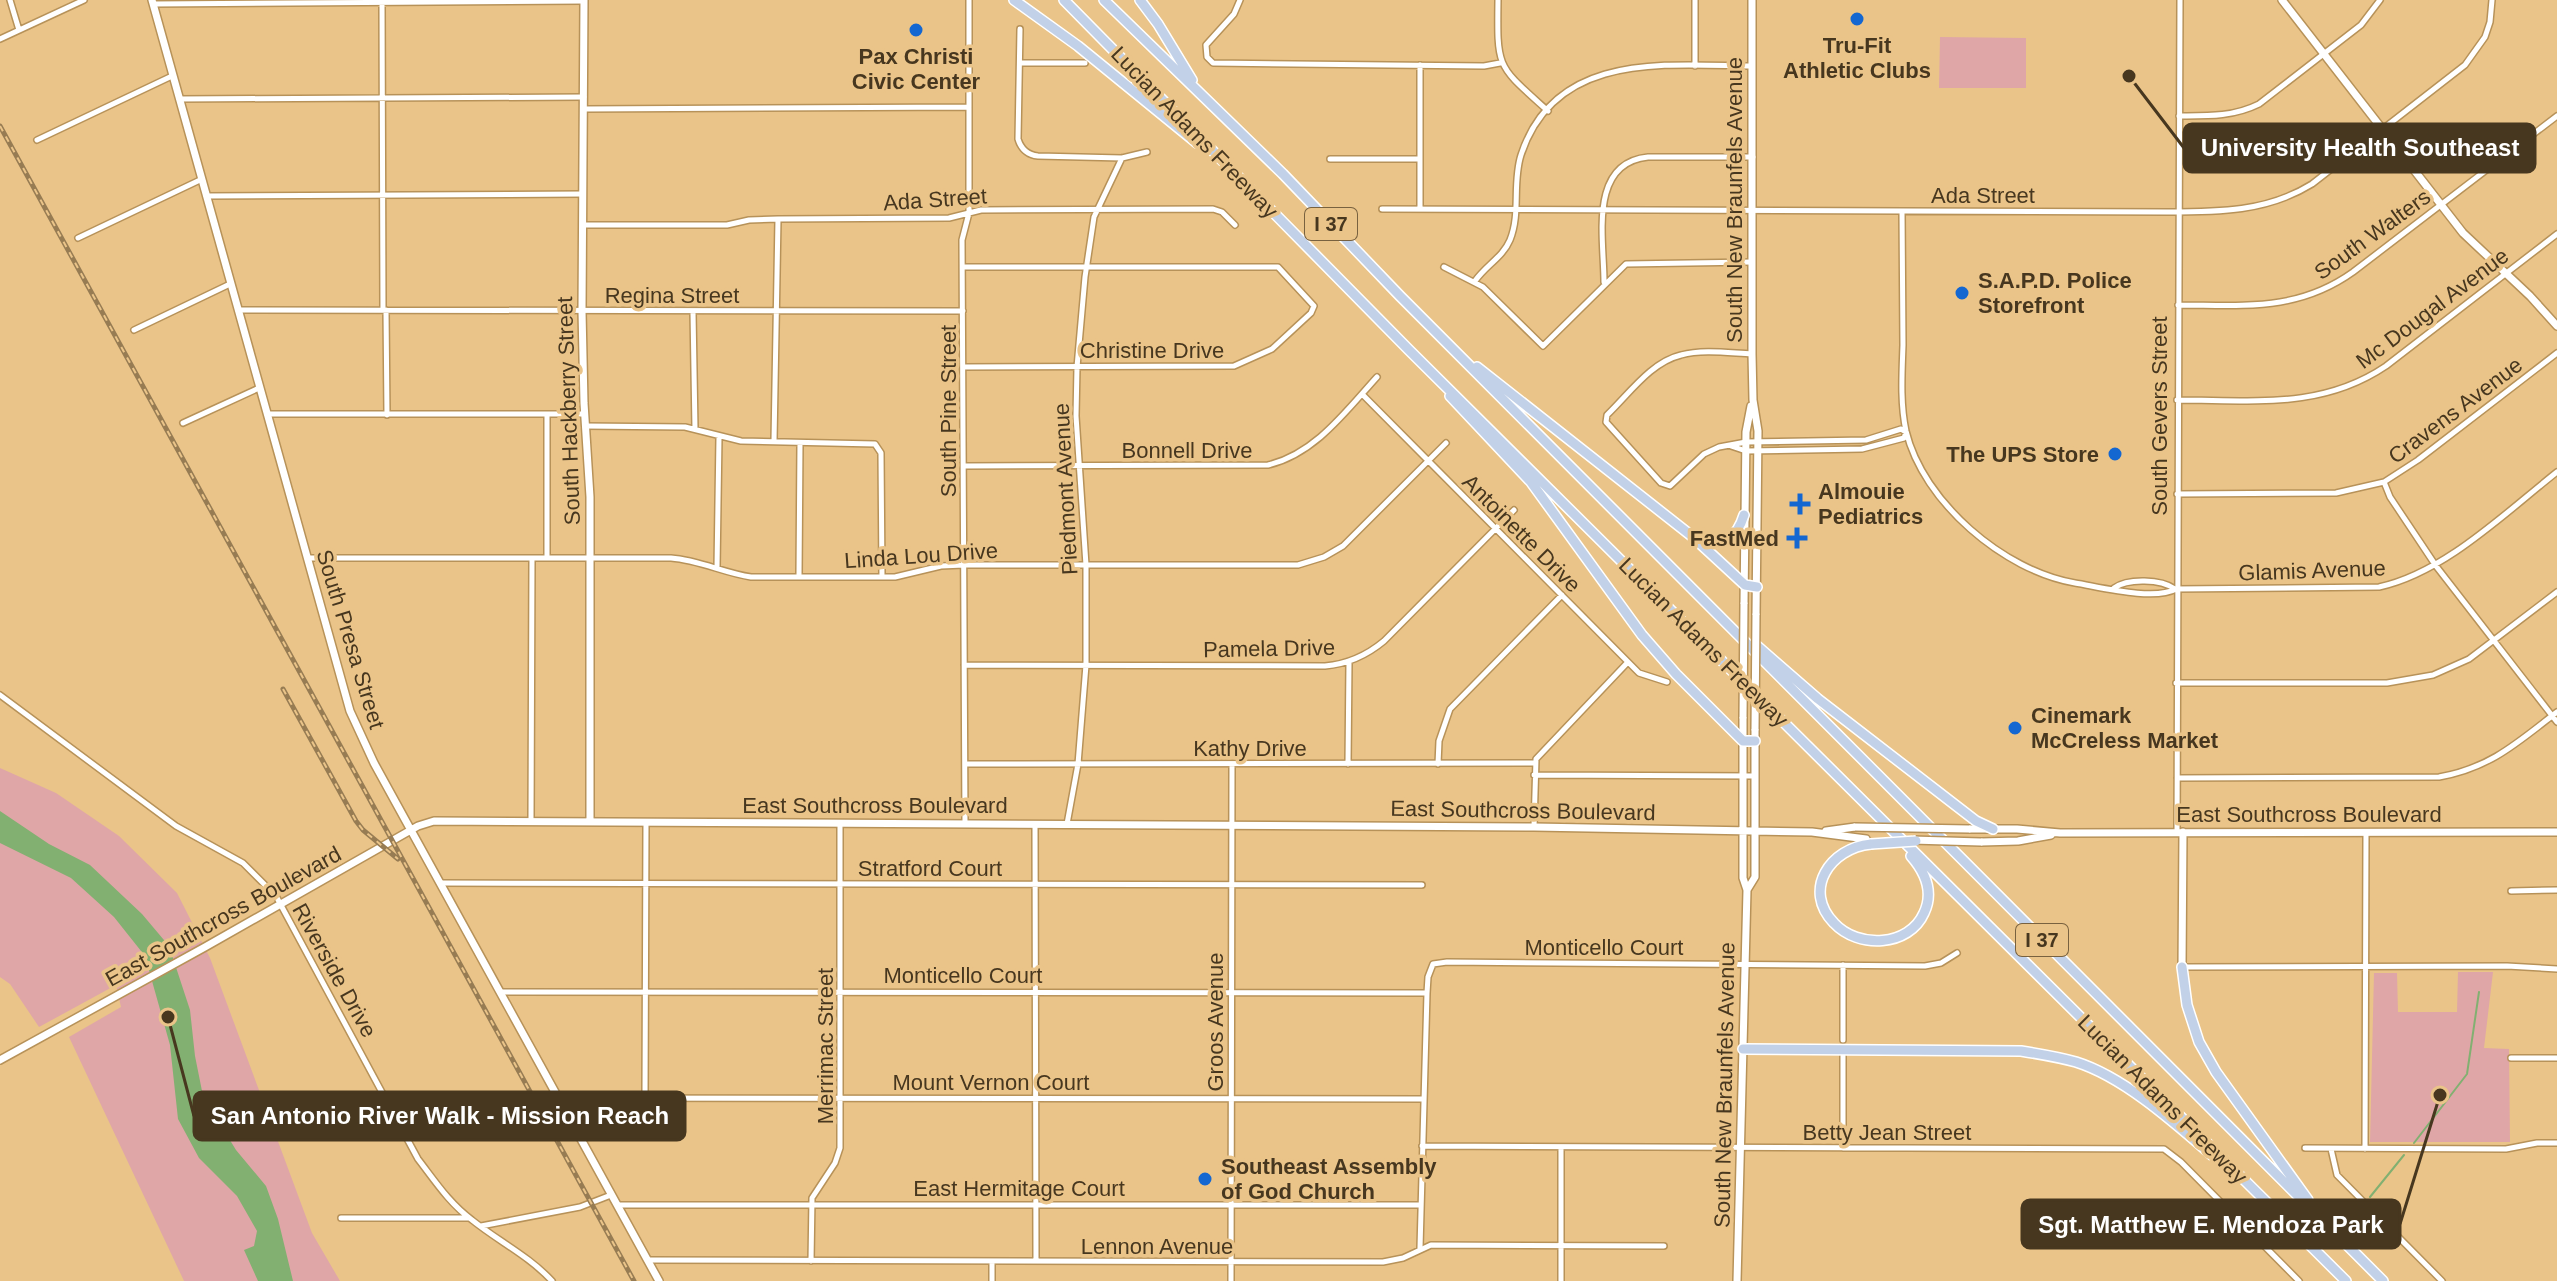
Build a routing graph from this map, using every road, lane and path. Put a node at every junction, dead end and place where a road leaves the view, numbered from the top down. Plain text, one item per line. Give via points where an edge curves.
1 (10, 0) edge
2 (84, 0) edge
3 (584, 0) edge
4 (969, 0) edge
5 (1014, 0) edge
6 (1064, 0) edge
7 (1104, 0) edge
8 (1140, 0) edge
9 (1240, 0) edge
10 (1498, 0) edge
11 (1695, 0) edge
12 (1752, 0) edge
13 (2180, 0) edge
14 (2282, 0) edge
15 (2380, 0) edge
16 (2492, 0) edge
17 (152, 2) edge
18 (382, 2) edge
19 (1020, 29) dead end
20 (19, 30) junction
21 (0, 39) edge
22 (2325, 54) junction
23 (1020, 63) junction
24 (1085, 63) dead end
25 (1500, 63) junction
26 (1420, 65) junction
27 (1695, 66) junction
28 (1753, 66) junction
29 (172, 76) junction
30 (1200, 93) junction
31 (584, 97) junction
32 (382, 98) junction
33 (178, 99) junction
34 (969, 107) junction
35 (584, 109) junction
36 (1548, 111) junction
37 (2179, 116) junction
38 (2556, 117) edge
39 (2383, 129) junction
40 (37, 140) dead end
41 (1147, 152) dead end
42 (1753, 157) junction
43 (1122, 158) junction
44 (1330, 159) dead end
45 (1420, 159) junction
46 (1229, 168) junction
47 (200, 180) junction
48 (583, 194) junction
49 (382, 195) junction
50 (205, 196) junction
51 (2441, 204) junction
52 (1382, 209) dead end
53 (1420, 209) junction
54 (1515, 209) junction
55 (1097, 210) junction
56 (1604, 210) junction
57 (1753, 210) junction
58 (1902, 211) junction
59 (2179, 212) junction
60 (969, 213) junction
61 (778, 219) junction
62 (583, 225) junction
63 (1235, 225) dead end
64 (2557, 234) edge
65 (78, 238) dead end
66 (1753, 262) junction
67 (963, 267) junction
68 (1444, 267) dead end
69 (1087, 268) junction
70 (2505, 273) junction
71 (1475, 281) junction
72 (1604, 283) junction
73 (230, 284) junction
74 (2178, 305) junction
75 (237, 310) junction
76 (385, 310) junction
77 (582, 311) junction
78 (963, 311) junction
79 (693, 312) junction
80 (778, 312) junction
81 (2557, 326) edge
82 (134, 330) dead end
83 (2557, 353) edge
84 (1752, 354) junction
85 (1461, 357) junction
86 (963, 367) junction
87 (1077, 367) junction
88 (1428, 368) junction
89 (1377, 377) dead end
90 (259, 388) junction
91 (1362, 394) junction
92 (1753, 400) junction
93 (2177, 400) junction
94 (266, 414) junction
95 (584, 414) junction
96 (387, 415) junction
97 (547, 415) junction
98 (183, 423) dead end
99 (585, 426) junction
100 (695, 429) junction
101 (1906, 432) junction
102 (719, 437) junction
103 (774, 441) junction
104 (800, 443) junction
105 (1446, 443) dead end
106 (1746, 446) junction
107 (1757, 446) junction
108 (1429, 462) junction
109 (964, 466) junction
110 (1079, 466) junction
111 (2557, 472) edge
112 (2384, 482) junction
113 (2177, 494) junction
114 (1514, 510) dead end
115 (1744, 515) junction
116 (1496, 529) junction
117 (1693, 537) junction
118 (306, 558) junction
119 (532, 558) junction
120 (547, 558) junction
121 (591, 558) junction
122 (964, 565) junction
123 (1086, 565) junction
124 (2436, 566) junction
125 (717, 568) junction
126 (799, 576) junction
127 (882, 577) junction
128 (1745, 585) junction
129 (1757, 587) junction
130 (2114, 588) junction
131 (2176, 589) junction
132 (2557, 592) edge
133 (1562, 595) junction
134 (1700, 598) junction
135 (2494, 641) junction
136 (1349, 662) junction
137 (1628, 662) junction
138 (964, 665) junction
139 (1086, 665) junction
140 (1667, 682) dead end
141 (2176, 683) junction
142 (0, 695) edge
143 (2555, 714) edge
144 (2557, 722) edge
145 (1743, 741) junction
146 (1755, 741) junction
147 (1535, 763) junction
148 (965, 764) junction
149 (1078, 764) junction
150 (1232, 764) junction
151 (1348, 764) junction
152 (1438, 764) junction
153 (1534, 775) junction
154 (1743, 776) junction
155 (1755, 776) junction
156 (2177, 778) junction
157 (1865, 802) junction
158 (531, 821) junction
159 (590, 822) junction
160 (646, 822) junction
161 (840, 822) junction
162 (965, 823) junction
163 (1035, 823) junction
164 (1232, 824) junction
165 (1067, 825) junction
166 (1534, 827) junction
167 (1993, 829) junction
168 (411, 831) junction
169 (1743, 832) junction
170 (1755, 832) junction
171 (1812, 832) junction
172 (2180, 832) junction
173 (2366, 832) junction
174 (2557, 832) edge
175 (2060, 833) junction
176 (1916, 841) joint
177 (1869, 842) junction
178 (439, 883) junction
179 (1232, 883) junction
180 (647, 884) junction
181 (841, 884) junction
182 (1035, 884) junction
183 (1422, 885) dead end
184 (1747, 890) junction
185 (2557, 890) edge
186 (2511, 891) dead end
187 (281, 905) junction
188 (1957, 953) dead end
189 (1746, 964) junction
190 (1843, 965) junction
191 (2182, 967) junction
192 (2366, 967) junction
193 (2557, 969) edge
194 (646, 991) junction
195 (1035, 991) junction
196 (499, 992) junction
197 (841, 992) junction
198 (1231, 992) junction
199 (1427, 993) junction
200 (1843, 1040) dead end
201 (1743, 1049) junction
202 (1843, 1056) dead end
203 (2511, 1058) dead end
204 (2557, 1058) edge
205 (0, 1060) edge
206 (645, 1097) junction
207 (841, 1097) junction
208 (557, 1098) junction
209 (1035, 1098) junction
210 (1231, 1098) junction
211 (1424, 1099) junction
212 (2557, 1143) edge
213 (1422, 1146) junction
214 (1561, 1147) junction
215 (1740, 1148) junction
216 (1843, 1148) junction
217 (2305, 1148) dead end
218 (2331, 1149) junction
219 (2365, 1149) junction
220 (611, 1195) junction
221 (812, 1204) junction
222 (1036, 1204) junction
223 (1231, 1204) junction
224 (617, 1205) junction
225 (1421, 1205) junction
226 (2281, 1216) junction
227 (341, 1218) dead end
228 (469, 1218) junction
229 (2323, 1223) junction
230 (480, 1226) junction
231 (1561, 1245) junction
232 (1664, 1246) dead end
233 (1420, 1248) junction
234 (647, 1260) junction
235 (811, 1261) junction
236 (992, 1261) junction
237 (1036, 1261) junction
238 (1231, 1262) junction
239 (2299, 1280) edge
240 (552, 1281) edge
241 (659, 1281) edge
242 (992, 1281) edge
243 (1231, 1281) edge
244 (1561, 1281) edge
245 (1737, 1281) edge
246 (2346, 1281) edge
247 (2383, 1281) edge
248 (2442, 1281) edge

1 - 20 street
2 - 20 street
3 - 18 street
3 - 31 main road, South Hackberry Street
4 - 34 street, South Pine Street
5 - 46 highway
6 - 46 highway, Lucian Adams Freeway / I 37
7 - 30 highway, Lucian Adams Freeway / I 37
8 - 30 highway
9 - 26 street via 1208,42 1207,57 1213,63
10 - 25 street
11 - 27 street
12 - 28 main road, South New Braunfels Avenue
13 - 37 street, South Gevers Street
14 - 22 main road
15 - 22 street via 2361,25
16 - 39 street, Ada Street via 2488,30 2472,58
17 - 18 street
17 - 29 main road, South Presa Street
18 - 32 street
19 - 23 street
20 - 21 street
22 - 37 street via 2251,108 2220,116
22 - 39 main road
23 - 24 street
23 - 43 street via 1022,148 1034,156
25 - 26 street
25 - 36 street
26 - 45 street
27 - 28 street
27 - 36 street via 1633,67 1604,74 1577,87
28 - 42 main road, South New Braunfels Avenue
29 - 33 main road, South Presa Street
29 - 40 street
30 - 85 highway, Lucian Adams Freeway / I 37
31 - 32 street
31 - 35 main road, South Hackberry Street
32 - 33 street
32 - 49 street
33 - 47 main road, South Presa Street
34 - 35 street
34 - 60 street, South Pine Street
35 - 48 main road, South Hackberry Street
36 - 54 street via 1521,155
37 - 59 street, South Gevers Street
38 - 51 street, South Walters
39 - 51 main road
39 - 59 street, Ada Street via 2287,198 2248,209
41 - 43 street
42 - 56 street via 1633,159 1608,182
42 - 57 main road, South New Braunfels Avenue
43 - 55 street, Piedmont Avenue
44 - 45 street
45 - 53 street
46 - 88 highway, Lucian Adams Freeway / I 37
47 - 50 main road, South Presa Street
47 - 65 street
48 - 49 street
48 - 62 main road, South Hackberry Street
49 - 50 street
49 - 76 street
50 - 73 main road, South Presa Street
51 - 70 main road
51 - 74 street, South Walters via 2353,272 2311,296 2263,305
52 - 53 street, Ada Street
53 - 54 street, Ada Street
54 - 56 street, Ada Street
54 - 71 street via 1508,243
55 - 60 street, Ada Street
55 - 63 street, Ada Street via 1213,209
55 - 69 street, Piedmont Avenue
56 - 57 street, Ada Street
56 - 72 street
57 - 58 street, Ada Street
57 - 66 main road, South New Braunfels Avenue
58 - 59 street, Ada Street
58 - 101 street
59 - 74 street, South Gevers Street
60 - 61 street, Ada Street via 949,218
60 - 67 street, South Pine Street
61 - 62 street, Ada Street via 727,225
61 - 80 street
62 - 77 main road, South Hackberry Street
64 - 70 street, Mc Dougal Avenue
66 - 72 street via 1636,262 1621,267
66 - 84 main road, South New Braunfels Avenue
67 - 69 street
67 - 78 street, South Pine Street
68 - 71 street
69 - 87 street, Piedmont Avenue
69 - 87 street, Christine Drive via 1278,267 1314,306 1261,356 1241,365
70 - 81 main road
70 - 93 street, Mc Dougal Avenue via 2386,366 2340,391 2290,400
71 - 72 street via 1543,346
73 - 75 main road, South Presa Street
73 - 82 street
74 - 93 street, South Gevers Street
75 - 76 street, Regina Street
75 - 90 main road, South Presa Street
76 - 77 street, Regina Street
76 - 96 street
77 - 79 street, Regina Street
77 - 95 main road, South Hackberry Street
78 - 80 street, Regina Street
78 - 86 street, South Pine Street
79 - 80 street, Regina Street
79 - 100 street
80 - 103 street
83 - 112 street, Cravens Avenue
84 - 92 main road, South New Braunfels Avenue
84 - 106 street via 1684,354 1668,359 1605,419 1661,483 1670,486 1704,454 1719,447
85 - 117 highway
85 - 134 highway, Lucian Adams Freeway / I 37
86 - 87 street, Christine Drive
86 - 109 street, South Pine Street
87 - 110 street, Piedmont Avenue
88 - 145 highway via 1548,503 1642,635
88 - 157 highway, Lucian Adams Freeway / I 37
89 - 91 street, Bonnell Drive
90 - 94 main road, South Presa Street
90 - 98 street
91 - 108 street, Antoinette Drive
91 - 110 street, Bonnell Drive via 1306,449 1278,462
92 - 106 main road, South New Braunfels Avenue
92 - 107 main road, South New Braunfels Avenue
93 - 113 street, South Gevers Street
94 - 96 street
94 - 118 main road, South Presa Street
95 - 97 street
95 - 99 main road, South Hackberry Street
96 - 97 street
97 - 120 street
99 - 100 street
99 - 121 main road, South Hackberry Street
100 - 102 street
101 - 107 street via 1866,440
101 - 130 street via 1936,489 1993,550 2043,575
102 - 103 street
102 - 125 street
103 - 104 street
104 - 126 street
104 - 127 street via 870,442 878,447
105 - 108 street, Linda Lou Drive
106 - 107 street
106 - 115 main road, South New Braunfels Avenue
107 - 129 main road, South New Braunfels Avenue
108 - 116 street, Antoinette Drive
108 - 123 street, Linda Lou Drive via 1351,539 1316,561 1289,566
109 - 110 street, Bonnell Drive
109 - 122 street, South Pine Street
110 - 123 street, Piedmont Avenue
111 - 124 street, Glamis Avenue
112 - 113 street, Cravens Avenue via 2336,493
112 - 124 street
113 - 131 street, South Gevers Street
114 - 116 street, Pamela Drive
115 - 117 highway via 1734,537 1711,544
115 - 128 main road, South New Braunfels Avenue
116 - 133 street, Antoinette Drive
116 - 136 street, Pamela Drive via 1384,641
117 - 128 highway
118 - 119 street, Linda Lou Drive
118 - 168 main road, South Presa Street via 350,711
119 - 120 street, Linda Lou Drive
119 - 158 street
120 - 121 street, Linda Lou Drive
121 - 125 street, Linda Lou Drive via 681,558
121 - 159 main road, South Hackberry Street
122 - 123 street, Linda Lou Drive
122 - 127 street, Linda Lou Drive
122 - 138 street, South Pine Street
123 - 139 street, Piedmont Avenue
124 - 131 street, Glamis Avenue via 2408,579 2365,588
124 - 135 street
125 - 126 street, Linda Lou Drive via 751,577
126 - 127 street, Linda Lou Drive
128 - 129 highway
128 - 145 main road, South New Braunfels Avenue, bridge
129 - 146 main road, South New Braunfels Avenue, bridge
130 - 131 street via 2123,594
130 - 131 street via 2122,582 2167,583
131 - 141 street, South Gevers Street
132 - 135 street
133 - 137 street, Antoinette Drive
133 - 152 street via 1450,709
134 - 167 highway via 1818,699
134 - 229 highway, Lucian Adams Freeway / I 37
135 - 141 street via 2450,670 2403,682
135 - 143 street
136 - 139 street, Pamela Drive
136 - 151 street
137 - 140 street, Antoinette Drive via 1639,673
137 - 147 street
138 - 139 street, Pamela Drive
138 - 148 street, South Pine Street
139 - 149 street, Piedmont Avenue
141 - 156 street, South Gevers Street
142 - 187 street, Riverside Drive via 176,826 243,863
143 - 144 street
143 - 156 street via 2487,763 2439,777
145 - 146 highway
145 - 154 main road, South New Braunfels Avenue
146 - 155 main road, South New Braunfels Avenue
147 - 152 street, Kathy Drive
147 - 153 street
148 - 149 street, Kathy Drive
148 - 162 street, South Pine Street
149 - 150 street, Kathy Drive
149 - 165 street, Piedmont Avenue
150 - 151 street, Kathy Drive
150 - 164 street, Groos Avenue
151 - 152 street, Kathy Drive
153 - 154 street
153 - 166 street
154 - 155 street
154 - 169 main road, South New Braunfels Avenue
155 - 170 main road, South New Braunfels Avenue
156 - 172 street, South Gevers Street
157 - 177 highway via 1926,877 1925,912 1897,938 1849,934 1834,924 1823,903 1822,880 1828,866 1846,850
157 - 226 highway, Lucian Adams Freeway / I 37
158 - 159 main road, East Southcross Boulevard
158 - 168 main road, East Southcross Boulevard via 434,821
159 - 160 main road, East Southcross Boulevard
160 - 161 main road, East Southcross Boulevard
160 - 180 street
161 - 162 main road, East Southcross Boulevard
161 - 181 street, Merrimac Street
162 - 163 main road, East Southcross Boulevard
163 - 165 main road, East Southcross Boulevard
163 - 182 street
164 - 165 main road, East Southcross Boulevard
164 - 166 main road, East Southcross Boulevard
164 - 179 street, Groos Avenue
166 - 169 main road, East Southcross Boulevard
167 - 171 main road, East Southcross Boulevard, bridge via 1855,827
167 - 175 main road, East Southcross Boulevard
168 - 178 main road, South Presa Street
168 - 187 main road, East Southcross Boulevard
169 - 170 main road, East Southcross Boulevard
169 - 184 main road, South New Braunfels Avenue
170 - 171 main road, East Southcross Boulevard
170 - 184 main road, South New Braunfels Avenue via 1755,877
171 - 177 main road, East Southcross Boulevard
172 - 173 main road, East Southcross Boulevard
172 - 175 main road, East Southcross Boulevard
172 - 191 main road, South Gevers Street
173 - 174 main road, East Southcross Boulevard
173 - 192 street
175 - 176 main road, East Southcross Boulevard, bridge via 2018,841
176 - 177 highway, bridge
178 - 180 street, Stratford Court
178 - 196 main road, South Presa Street
179 - 182 street, Stratford Court
179 - 183 street, Stratford Court
179 - 198 street, Groos Avenue
180 - 181 street, Stratford Court
180 - 194 street
181 - 182 street, Stratford Court
181 - 197 street, Merrimac Street
182 - 195 street
184 - 189 main road, South New Braunfels Avenue
185 - 186 street
187 - 205 main road, East Southcross Boulevard
187 - 228 street, Riverside Drive via 418,1159
188 - 190 street, Monticello Court via 1935,965
189 - 190 street, Monticello Court
189 - 199 street, Monticello Court via 1439,963 1430,969
189 - 201 main road, South New Braunfels Avenue
190 - 200 street
191 - 192 street
191 - 229 highway via 2192,1024 2210,1061
192 - 193 street
192 - 219 street
194 - 196 street, Monticello Court
194 - 197 street, Monticello Court
194 - 206 street
195 - 197 street, Monticello Court
195 - 198 street, Monticello Court
195 - 209 street
196 - 208 main road, South Presa Street
197 - 207 street, Merrimac Street
198 - 199 street, Monticello Court
198 - 210 street, Groos Avenue
199 - 211 street
201 - 215 main road, South New Braunfels Avenue
201 - 226 highway via 2021,1051 2078,1062 2139,1097
202 - 216 street
203 - 204 street
206 - 207 street, Mount Vernon Court
206 - 208 street, Mount Vernon Court
207 - 209 street, Mount Vernon Court
207 - 221 street, Merrimac Street via 838,1157
208 - 220 main road, South Presa Street
209 - 210 street, Mount Vernon Court
209 - 222 street
210 - 211 street, Mount Vernon Court
210 - 223 street, Groos Avenue
211 - 213 street
212 - 219 street via 2506,1149
213 - 214 street, Betty Jean Street
213 - 225 street
214 - 215 street, Betty Jean Street
214 - 231 street
215 - 216 street, Betty Jean Street
215 - 245 main road, South New Braunfels Avenue
216 - 239 street, Betty Jean Street via 2164,1149
217 - 218 street
218 - 219 street
218 - 248 street via 2337,1175
220 - 224 main road, South Presa Street
220 - 230 street via 580,1207
221 - 222 street, East Hermitage Court
221 - 224 street, East Hermitage Court
221 - 235 street, Merrimac Street
222 - 223 street, East Hermitage Court
222 - 237 street
223 - 225 street, East Hermitage Court
223 - 238 street, Groos Avenue
224 - 234 main road, South Presa Street
225 - 233 street
226 - 246 highway, Lucian Adams Freeway / I 37
227 - 228 street
228 - 230 street, Riverside Drive
229 - 247 highway, Lucian Adams Freeway / I 37
230 - 240 street, Riverside Drive
231 - 232 street, Lennon Avenue
231 - 233 street, Lennon Avenue
231 - 244 street
233 - 238 street, Lennon Avenue via 1390,1262
234 - 235 street, Lennon Avenue
234 - 241 main road, South Presa Street
235 - 236 street, Lennon Avenue
236 - 237 street, Lennon Avenue
236 - 242 street
237 - 238 street, Lennon Avenue
238 - 243 street, Groos Avenue

